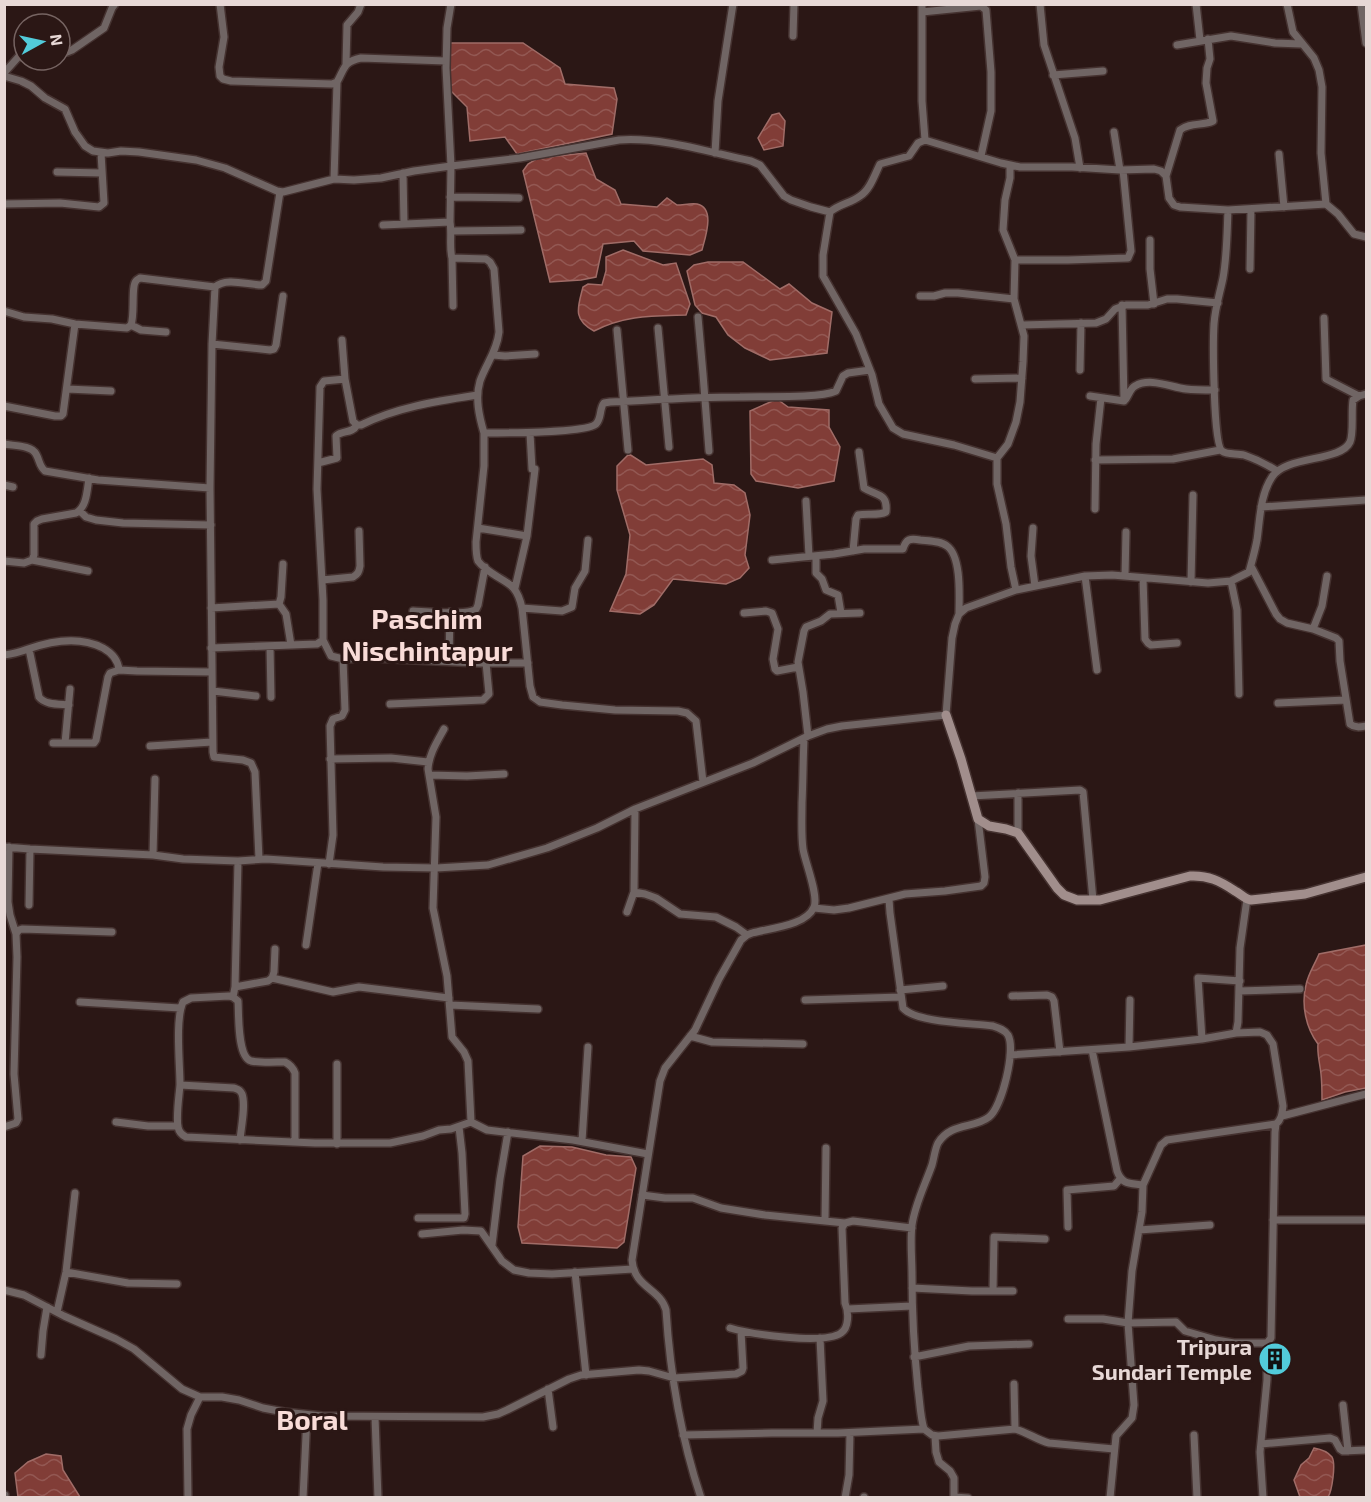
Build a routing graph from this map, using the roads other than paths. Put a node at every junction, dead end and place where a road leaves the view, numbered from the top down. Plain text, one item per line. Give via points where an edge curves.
1 (115, 4) edge
2 (220, 4) edge
3 (361, 4) edge
4 (451, 4) edge
5 (733, 4) edge
6 (794, 4) edge
7 (1040, 4) edge
8 (1196, 4) edge
9 (1287, 4) edge
10 (1361, 4) edge
11 (922, 8) edge
12 (793, 36) dead end
13 (1204, 40) junction
14 (1366, 43) edge
15 (1301, 44) junction
16 (1177, 45) dead end
17 (72, 50) edge
18 (446, 61) junction
19 (346, 64) junction
20 (1103, 72) dead end
21 (4, 75) edge
22 (1053, 75) junction
23 (337, 82) junction
24 (1114, 132) dead end
25 (925, 140) junction
26 (101, 153) junction
27 (715, 153) junction
28 (1280, 154) dead end
29 (981, 156) junction
30 (1010, 165) junction
31 (451, 166) junction
32 (1080, 168) junction
33 (1121, 170) junction
34 (57, 172) dead end
35 (102, 173) junction
36 (403, 173) junction
37 (1166, 176) junction
38 (334, 179) junction
39 (280, 192) junction
40 (450, 197) junction
41 (519, 198) dead end
42 (4, 204) edge
43 (1326, 204) junction
44 (1284, 207) junction
45 (1251, 208) junction
46 (1228, 210) junction
47 (830, 212) junction
48 (450, 222) junction
49 (404, 224) junction
50 (383, 225) dead end
51 (521, 230) dead end
52 (452, 231) junction
53 (1366, 237) edge
54 (1150, 240) dead end
55 (452, 258) junction
56 (1015, 260) junction
57 (1250, 268) dead end
58 (215, 287) junction
59 (283, 296) dead end
60 (920, 297) dead end
61 (1014, 299) junction
62 (1218, 303) junction
63 (1154, 304) junction
64 (1122, 305) junction
65 (453, 306) dead end
66 (4, 311) edge
67 (698, 317) dead end
68 (1324, 318) dead end
69 (1082, 323) junction
70 (75, 324) junction
71 (131, 325) junction
72 (1022, 325) junction
73 (658, 328) dead end
74 (617, 330) dead end
75 (166, 332) dead end
76 (342, 340) dead end
77 (212, 344) junction
78 (535, 354) dead end
79 (493, 355) junction
80 (870, 370) junction
81 (1080, 370) dead end
82 (1022, 378) junction
83 (345, 379) junction
84 (975, 379) dead end
85 (67, 389) junction
86 (1215, 390) junction
87 (111, 392) dead end
88 (477, 395) junction
89 (1363, 395) edge
90 (1090, 396) dead end
91 (705, 397) junction
92 (1101, 398) junction
93 (664, 399) junction
94 (623, 401) junction
95 (1124, 401) junction
96 (4, 406) edge
97 (357, 425) junction
98 (484, 433) junction
99 (530, 433) junction
100 (4, 444) edge
101 (669, 447) dead end
102 (628, 450) dead end
103 (1220, 450) junction
104 (709, 451) dead end
105 (859, 452) dead end
106 (997, 458) junction
107 (1095, 460) junction
108 (318, 463) junction
109 (1277, 471) junction
110 (89, 478) junction
111 (210, 488) junction
112 (1193, 495) dead end
113 (806, 501) dead end
114 (1366, 501) edge
115 (1261, 507) junction
116 (1095, 509) dead end
117 (80, 511) junction
118 (211, 525) junction
119 (478, 528) junction
120 (1032, 528) dead end
121 (359, 531) dead end
122 (1126, 532) dead end
123 (527, 536) junction
124 (588, 540) dead end
125 (853, 551) junction
126 (812, 556) junction
127 (32, 560) junction
128 (772, 560) dead end
129 (4, 561) edge
130 (283, 564) dead end
131 (1251, 566) junction
132 (485, 567) junction
133 (88, 571) dead end
134 (1085, 576) junction
135 (1125, 576) junction
136 (1327, 576) dead end
137 (1143, 578) junction
138 (322, 580) junction
139 (1232, 581) junction
140 (1191, 582) junction
141 (1035, 586) junction
142 (515, 588) junction
143 (1016, 590) junction
144 (279, 604) junction
145 (211, 608) junction
146 (522, 608) junction
147 (413, 611) dead end
148 (450, 612) junction
149 (744, 613) dead end
150 (841, 613) junction
151 (860, 613) dead end
152 (959, 614) junction
153 (1313, 629) junction
154 (323, 640) junction
155 (1177, 644) dead end
156 (291, 645) junction
157 (270, 646) junction
158 (211, 648) junction
159 (29, 649) junction
160 (4, 655) edge
161 (343, 659) junction
162 (449, 661) junction
163 (486, 663) junction
164 (528, 663) junction
165 (798, 667) junction
166 (119, 670) junction
167 (1097, 670) dead end
168 (212, 672) junction
169 (70, 689) dead end
170 (213, 691) junction
171 (1239, 694) dead end
172 (256, 696) dead end
173 (271, 697) dead end
174 (1346, 700) junction
175 (1278, 703) dead end
176 (390, 704) dead end
177 (69, 705) junction
178 (946, 715) junction
179 (1366, 726) edge
180 (444, 729) dead end
181 (806, 737) junction
182 (212, 742) junction
183 (53, 744) dead end
184 (65, 744) junction
185 (150, 746) dead end
186 (330, 759) junction
187 (428, 762) junction
188 (504, 774) dead end
189 (429, 775) junction
190 (155, 779) dead end
191 (703, 782) junction
192 (1018, 793) junction
193 (971, 796) junction
194 (635, 809) junction
195 (978, 819) junction
196 (1018, 833) junction
197 (7, 847) edge
198 (30, 849) junction
199 (153, 855) junction
200 (259, 859) junction
201 (238, 861) junction
202 (318, 863) junction
203 (329, 864) junction
204 (436, 868) junction
205 (1366, 877) edge
206 (634, 892) junction
207 (889, 898) junction
208 (1247, 899) junction
209 (1093, 900) junction
210 (29, 905) dead end
211 (814, 908) junction
212 (627, 912) dead end
213 (112, 932) dead end
214 (16, 934) junction
215 (747, 935) junction
216 (306, 945) dead end
217 (275, 949) dead end
218 (272, 978) junction
219 (1240, 981) junction
220 (942, 986) dead end
221 (235, 987) junction
222 (1300, 989) dead end
223 (1239, 991) junction
224 (901, 993) junction
225 (1012, 996) dead end
226 (233, 997) junction
227 (805, 1000) dead end
228 (1130, 1000) dead end
229 (450, 1001) junction
230 (80, 1002) dead end
231 (180, 1008) junction
232 (538, 1009) dead end
233 (1236, 1033) junction
234 (690, 1036) junction
235 (1202, 1039) junction
236 (802, 1044) dead end
237 (588, 1047) dead end
238 (1129, 1047) junction
239 (1092, 1050) junction
240 (1060, 1052) junction
241 (1010, 1055) junction
242 (336, 1064) dead end
243 (180, 1085) junction
244 (1366, 1094) edge
245 (1282, 1116) junction
246 (116, 1122) dead end
247 (471, 1122) junction
248 (1276, 1124) junction
249 (178, 1126) junction
250 (4, 1127) edge
251 (459, 1127) junction
252 (508, 1132) junction
253 (240, 1140) junction
254 (582, 1141) junction
255 (295, 1142) junction
256 (337, 1144) junction
257 (826, 1148) dead end
258 (648, 1154) junction
259 (1120, 1179) junction
260 (1143, 1185) junction
261 (75, 1193) dead end
262 (642, 1195) junction
263 (418, 1218) dead end
264 (1273, 1220) junction
265 (1366, 1220) edge
266 (825, 1221) junction
267 (845, 1223) junction
268 (1210, 1225) dead end
269 (1068, 1227) dead end
270 (912, 1228) junction
271 (1139, 1230) junction
272 (422, 1234) dead end
273 (1045, 1239) dead end
274 (492, 1245) junction
275 (633, 1269) junction
276 (66, 1272) junction
277 (575, 1272) junction
278 (177, 1284) dead end
279 (912, 1288) junction
280 (4, 1290) edge
281 (993, 1291) junction
282 (1013, 1291) dead end
283 (47, 1306) junction
284 (912, 1306) junction
285 (848, 1309) junction
286 (57, 1312) junction
287 (1068, 1319) dead end
288 (1128, 1323) junction
289 (730, 1328) dead end
290 (741, 1331) junction
291 (820, 1338) junction
292 (1267, 1343) junction
293 (1029, 1344) dead end
294 (41, 1355) dead end
295 (914, 1357) junction
296 (586, 1375) junction
297 (674, 1378) junction
298 (1014, 1384) dead end
299 (548, 1389) junction
300 (200, 1397) junction
301 (1343, 1405) dead end
302 (307, 1415) junction
303 (375, 1417) junction
304 (553, 1427) dead end
305 (924, 1429) junction
306 (1015, 1429) junction
307 (817, 1433) junction
308 (850, 1433) junction
309 (1194, 1435) dead end
310 (683, 1436) junction
311 (934, 1436) junction
312 (1261, 1444) junction
313 (1114, 1449) junction
314 (1366, 1450) edge
315 (1348, 1451) junction
316 (188, 1497) edge
317 (303, 1497) edge
318 (378, 1497) edge
319 (701, 1497) edge
320 (845, 1497) edge
321 (954, 1497) edge
322 (968, 1497) edge
323 (1110, 1497) edge
324 (1197, 1497) edge
325 (1263, 1497) edge

1 - 17 street via 104,28
2 - 23 street via 224,36 219,67 223,79
3 - 19 street via 347,25
4 - 18 street
5 - 27 street via 718,100
6 - 12 street
7 - 22 street via 1044,45
8 - 13 street
9 - 15 street via 1293,32
10 - 14 street
11 - 25 street
11 - 29 street via 981,6 986,10 991,111
13 - 15 street via 1231,36
13 - 16 street
13 - 37 street via 1210,59 1206,83 1213,120 1180,130
15 - 43 street via 1317,63 1322,87 1321,153
18 - 19 street via 361,58
18 - 31 street
19 - 23 street
20 - 22 street
21 - 26 street via 31,86 66,109 85,146
22 - 32 street via 1075,138
23 - 38 street
24 - 33 street
25 - 29 street
25 - 47 street via 909,156 880,164 861,196
26 - 35 street
26 - 39 street via 180,157 225,168
27 - 31 street via 654,141 619,140
27 - 47 street via 760,165 784,196
28 - 44 street
29 - 30 street
30 - 32 street
30 - 56 street via 1003,230
31 - 36 street
31 - 40 street
32 - 33 street
33 - 37 street via 1154,169
33 - 56 street via 1131,251 1128,258
34 - 35 street
35 - 42 street via 104,203 99,207 60,202
36 - 38 street via 365,180
36 - 49 street
37 - 46 street via 1169,198 1176,207
38 - 39 street
39 - 58 street via 265,284 227,282
40 - 41 street
40 - 48 street
43 - 44 street
43 - 53 street via 1354,234
44 - 45 street
45 - 46 street
45 - 57 street
46 - 62 street via 1226,261
47 - 80 street via 823,276 856,334
48 - 49 street
48 - 52 street
49 - 50 street
51 - 52 street
52 - 55 street
54 - 63 street
55 - 65 street
55 - 79 street via 486,259 494,269 499,332
56 - 61 street
58 - 71 street via 140,278 134,286
58 - 77 street
59 - 77 street via 274,349
60 - 61 street via 958,293
61 - 72 street
62 - 63 street via 1167,299
62 - 86 street via 1214,323
63 - 64 street
64 - 69 street via 1102,322
64 - 95 street
66 - 70 street
67 - 91 street
68 - 89 street via 1326,379
69 - 72 street
69 - 81 street
70 - 71 street via 127,328
70 - 85 street
71 - 75 street
72 - 82 street
73 - 93 street
74 - 94 street
76 - 83 street
77 - 111 street
78 - 79 street
79 - 88 street
80 - 91 street via 848,373 836,391 829,393
80 - 106 street via 879,404 898,432
82 - 84 street
82 - 106 street via 1016,423
83 - 97 street
83 - 108 street via 327,381 320,387
85 - 87 street
85 - 96 street via 63,414 58,417
86 - 95 street via 1148,383 1132,388
86 - 103 street
88 - 97 street via 428,403
88 - 98 street
89 - 109 street via 1353,400 1348,445
90 - 92 street
91 - 93 street
91 - 104 street
92 - 95 street
92 - 107 street
93 - 94 street
93 - 101 street
94 - 99 street via 604,403 597,424 592,427
94 - 102 street
97 - 108 street via 336,436 337,458
98 - 99 street
98 - 119 street
99 - 123 street via 533,469
100 - 110 street via 31,449 45,471
103 - 107 street via 1173,459
103 - 109 street via 1253,458
105 - 125 street via 864,488 881,494 887,509 883,514 858,515
106 - 143 street via 997,484
107 - 116 street
108 - 138 street
109 - 115 street
110 - 111 street
110 - 117 street
111 - 118 street
112 - 140 street
113 - 126 street
114 - 115 street
115 - 131 street
117 - 118 street via 96,520 123,523
117 - 127 street via 34,524
118 - 145 street
119 - 123 street
119 - 132 street via 476,554
120 - 141 street
121 - 138 street via 360,571 353,577
122 - 135 street
123 - 142 street
124 - 146 street via 585,571 575,588 572,607 562,611
125 - 126 street
125 - 152 street via 903,549 905,542 913,538 946,545 955,559
126 - 128 street
126 - 150 street via 826,590 838,595
127 - 129 street
127 - 133 street
130 - 144 street
131 - 139 street via 1249,572
131 - 153 street via 1276,614 1287,623
132 - 142 street
132 - 148 street via 476,610
134 - 135 street
134 - 141 street
134 - 167 street
135 - 137 street
136 - 153 street
137 - 140 street
137 - 155 street via 1145,639 1151,645
138 - 154 street
139 - 140 street
139 - 171 street via 1237,610
141 - 143 street
142 - 146 street
143 - 152 street
144 - 145 street
144 - 156 street via 286,614
145 - 158 street
146 - 164 street
147 - 148 street
148 - 162 street
149 - 165 street via 772,614 778,629 775,669
150 - 151 street
150 - 165 street via 830,614 806,627
152 - 178 street via 952,638
153 - 174 street via 1339,641
154 - 156 street via 317,644
154 - 161 street via 331,656
156 - 157 street
157 - 158 street
157 - 173 street
158 - 168 street
159 - 160 street
159 - 166 street via 70,641 91,642 112,653
159 - 177 street via 41,701
161 - 162 street
161 - 186 street via 345,710 330,726
162 - 163 street
163 - 164 street
163 - 176 street via 489,694 483,700
164 - 191 street via 533,697 540,702 687,713 696,721
165 - 181 street
166 - 168 street
166 - 184 street via 108,677 96,740
168 - 170 street
169 - 177 street
170 - 172 street
170 - 182 street
174 - 175 street
174 - 179 street via 1350,724
177 - 184 street
178 - 181 street via 842,726
178 - 193 main road
180 - 187 street
181 - 191 street
181 - 211 street via 803,848
182 - 185 street
182 - 200 street via 214,757 243,760 251,763 255,772
183 - 184 street
186 - 187 street
186 - 203 street via 333,835
187 - 189 street
188 - 189 street
189 - 204 street via 436,817
190 - 199 street
191 - 194 street
192 - 193 street
192 - 196 street
192 - 209 street via 1083,792
193 - 195 main road
194 - 204 street via 547,848 500,862
194 - 206 street
195 - 196 main road
195 - 207 street via 985,877 981,886
196 - 209 main road via 1064,895
197 - 198 street
197 - 214 street via 8,902
198 - 199 street
198 - 210 street
199 - 201 street
200 - 201 street
200 - 202 street
201 - 221 street
202 - 203 street
202 - 216 street
203 - 204 street
204 - 229 street via 433,908
205 - 208 main road via 1305,894
206 - 212 street
206 - 215 street via 656,898 680,914 716,917
207 - 211 street via 849,908
207 - 224 street
208 - 209 main road via 1208,876 1190,876
208 - 219 street
211 - 215 street via 805,918
213 - 214 street via 22,929
214 - 250 street via 14,1074 18,1119
215 - 234 street
217 - 218 street
218 - 221 street
218 - 229 street via 333,992 358,987
219 - 223 street
219 - 235 street via 1198,978
220 - 224 street
221 - 226 street
222 - 223 street
223 - 233 street
224 - 227 street
224 - 241 street via 903,1008 913,1015 1003,1030 1008,1036
225 - 240 street via 1052,997
226 - 231 street via 191,998
226 - 255 street via 238,1001 244,1055 250,1060 285,1062 295,1073
228 - 238 street
229 - 232 street
229 - 247 street via 452,1037 468,1061
230 - 231 street
231 - 243 street
233 - 235 street
233 - 245 street via 1260,1032 1273,1044 1284,1106
234 - 236 street via 712,1042
234 - 258 street via 665,1068 660,1081
235 - 238 street
237 - 254 street
238 - 239 street
239 - 240 street
239 - 259 street
240 - 241 street
241 - 270 street via 1002,1097 990,1116 958,1126 937,1145
242 - 256 street
243 - 249 street
243 - 253 street via 240,1091
244 - 245 street
245 - 248 street
246 - 249 street
247 - 251 street
247 - 252 street via 487,1130
248 - 260 street via 1167,1140 1161,1144
248 - 264 street
249 - 253 street via 186,1137
251 - 256 street via 390,1143
251 - 263 street via 464,1218
252 - 254 street
252 - 274 street
253 - 255 street
254 - 258 street
255 - 256 street
257 - 266 street
258 - 262 street
259 - 260 street
259 - 269 street via 1114,1186 1067,1190
260 - 271 street
261 - 276 street
262 - 266 street via 693,1198 721,1208
262 - 275 street
264 - 265 street
264 - 292 street via 1271,1338
266 - 267 street
267 - 270 street
267 - 285 street via 842,1228
268 - 271 street
270 - 279 street
271 - 288 street
272 - 274 street via 475,1230
273 - 281 street via 994,1237
274 - 277 street via 502,1261 514,1270
275 - 277 street
275 - 297 street via 665,1304
276 - 278 street via 128,1283
276 - 286 street
277 - 296 street
279 - 281 street
279 - 284 street
280 - 283 street
281 - 282 street
283 - 286 street
283 - 294 street
284 - 285 street
284 - 295 street
285 - 291 street via 842,1333
286 - 300 street via 134,1349 182,1389
287 - 288 street
288 - 292 street via 1176,1322 1185,1332 1216,1340
288 - 313 street via 1133,1412 1132,1419 1116,1436
289 - 290 street
290 - 291 street via 772,1337
290 - 297 street via 742,1371
291 - 307 street via 823,1401
292 - 312 street
293 - 295 street via 969,1346
295 - 305 street
296 - 297 street via 639,1370
296 - 299 street
297 - 310 street
298 - 306 street
299 - 303 street via 498,1414 483,1417
299 - 304 street
300 - 302 street via 222,1397
300 - 316 street via 187,1429
301 - 315 street
302 - 303 street
302 - 317 street
303 - 318 street
305 - 308 street
305 - 311 street
306 - 311 street
306 - 313 street via 1049,1443
307 - 308 street
307 - 310 street
308 - 320 street
309 - 324 street
310 - 319 street
311 - 321 street via 937,1457 954,1478
312 - 315 street via 1330,1438 1341,1450
312 - 325 street
313 - 323 street
314 - 315 street
321 - 322 street

